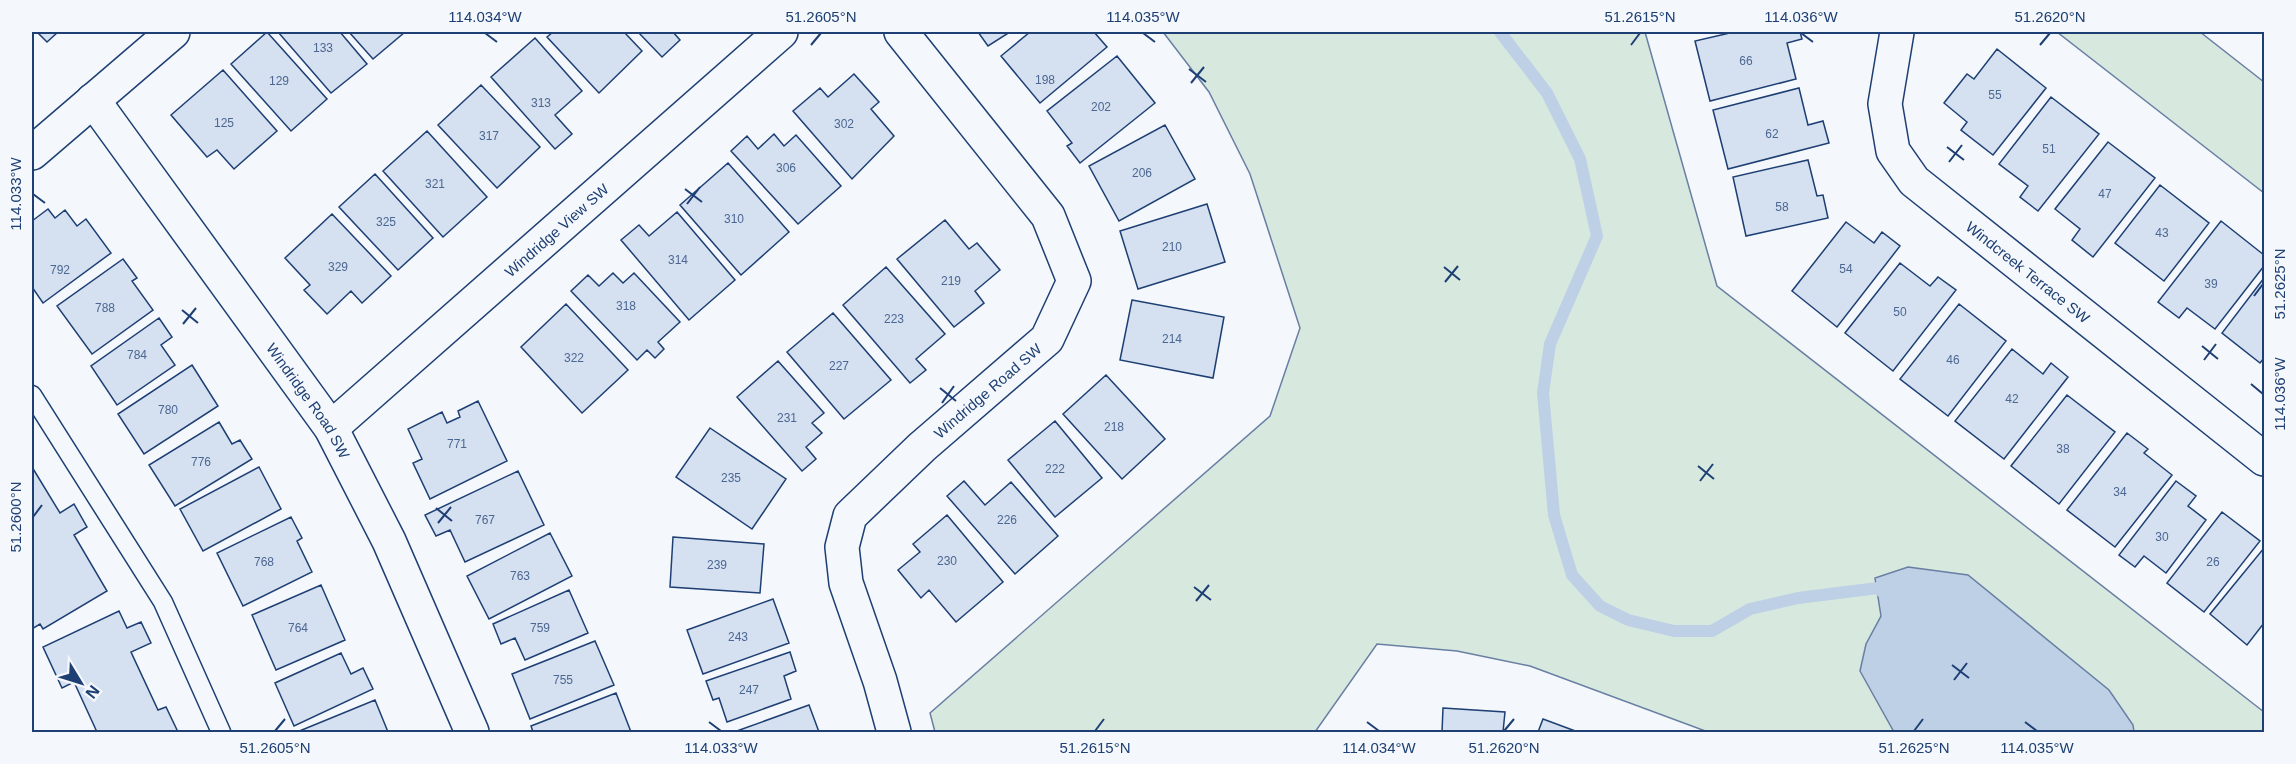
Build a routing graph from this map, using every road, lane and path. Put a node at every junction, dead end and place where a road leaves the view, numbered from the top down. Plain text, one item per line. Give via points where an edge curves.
1 (173, 32) edge
2 (781, 32) edge
3 (901, 32) edge
4 (1897, 32) edge
5 (93, 100) junction
6 (32, 153) edge
7 (32, 395) edge
8 (331, 428) junction
9 (2265, 459) edge
10 (221, 732) edge
11 (472, 732) edge
12 (894, 732) edge

1 - 5 street
2 - 8 street, Windridge View SW
3 - 12 street, Windridge Road SW via 1048,216 1074,281 1047,339 921,447 850,516 842,547 846,583
4 - 9 street, Windcreek Terrace SW via 1886,104 1893,151 1914,181
5 - 6 street
5 - 8 street, Windridge Road SW
7 - 10 lane via 163,602
8 - 11 street, Windridge Road SW via 389,541

